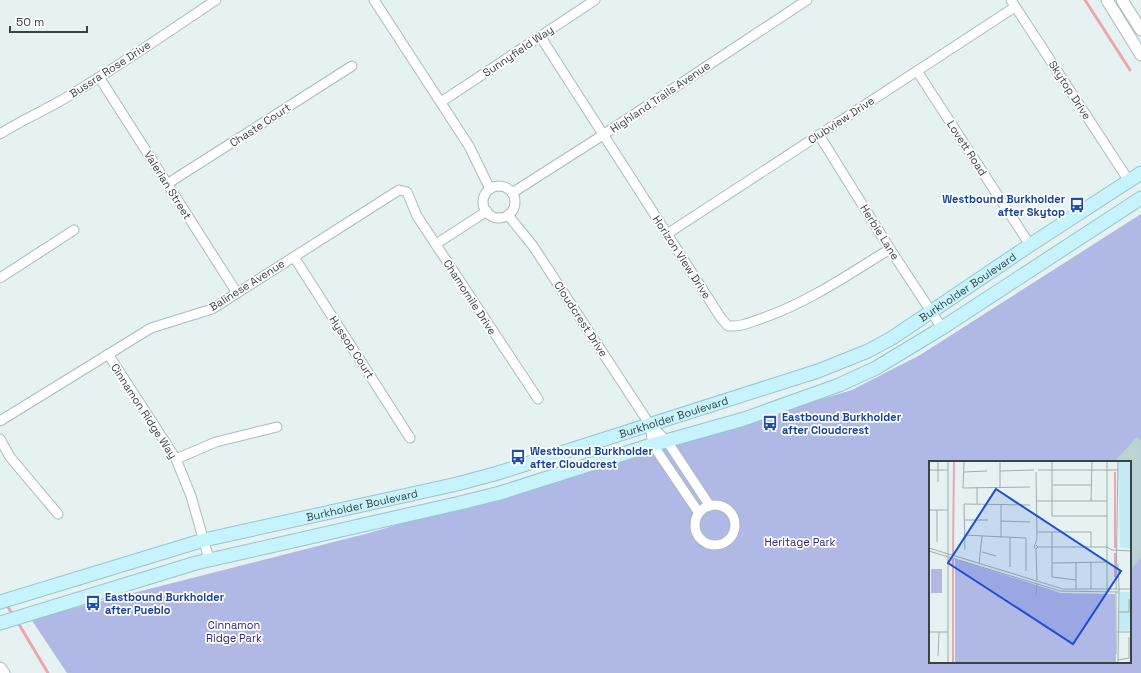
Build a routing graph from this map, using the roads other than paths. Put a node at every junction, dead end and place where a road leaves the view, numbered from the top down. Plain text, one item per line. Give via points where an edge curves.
1 (216, 0) edge
2 (374, 0) edge
3 (595, 0) edge
4 (807, 0) edge
5 (1107, 0) edge
6 (1122, 0) edge
7 (1013, 3) edge
8 (1141, 30) edge
9 (540, 36) junction
10 (1141, 55) edge
11 (352, 66) dead end
12 (917, 71) junction
13 (99, 77) junction
14 (441, 102) junction
15 (0, 134) edge
16 (819, 135) junction
17 (603, 136) junction
18 (1141, 173) edge
19 (1129, 180) junction
20 (167, 184) junction
21 (490, 189) junction
22 (407, 192) joint
23 (512, 193) junction
24 (1141, 198) edge
25 (486, 211) junction
26 (508, 215) junction
27 (74, 230) dead end
28 (667, 234) junction
29 (436, 244) junction
30 (1030, 245) junction
31 (890, 249) junction
32 (294, 257) junction
33 (0, 278) edge
34 (237, 293) junction
35 (932, 312) junction
36 (942, 328) junction
37 (108, 354) junction
38 (538, 400) dead end
39 (0, 422) edge
40 (650, 425) junction
41 (277, 427) dead end
42 (410, 438) dead end
43 (0, 439) edge
44 (667, 441) junction
45 (653, 445) junction
46 (176, 459) junction
47 (710, 506) junction
48 (699, 513) junction
49 (58, 514) dead end
50 (204, 540) junction
51 (209, 560) junction
52 (0, 602) edge
53 (0, 622) edge
54 (0, 668) edge
55 (4, 673) edge

1 - 13 street, Bussra Rose Drive
2 - 14 street
3 - 9 street, Sunnyfield Way
4 - 17 street, Highland Trails Avenue
5 - 10 street
6 - 8 street
7 - 12 street, Clubview Drive
7 - 19 street, Skytop Drive
9 - 14 street, Sunnyfield Way
9 - 17 street, Horizon View Drive
11 - 20 street, Chaste Court
12 - 16 street, Clubview Drive
12 - 30 street, Lovett Road
13 - 15 street, Bussra Rose Drive
13 - 20 street, Valerian Street
14 - 21 street via 469,146
16 - 28 street, Clubview Drive
16 - 31 street, Herbie Lane
17 - 23 street, Highland Trails Avenue
17 - 28 street, Horizon View Drive
18 - 19 main road, Burkholder Boulevard
19 - 30 main road, Burkholder Boulevard
20 - 34 street, Valerian Street
21 - 23 street via 502,186
21 - 25 street via 485,196
22 - 29 street, Chamomile Drive via 417,216
22 - 32 street, Balinese Avenue via 399,190
23 - 26 street via 515,205
24 - 36 main road, Burkholder Boulevard
25 - 26 street via 496,217
25 - 29 street
26 - 40 street, Cloudcrest Drive via 533,246
27 - 33 street
28 - 31 street, Horizon View Drive via 728,326 739,326 774,314 819,293
29 - 38 street, Chamomile Drive
30 - 35 main road, Burkholder Boulevard
31 - 35 street, Herbie Lane
32 - 34 street, Balinese Avenue
32 - 42 street, Hyssop Court
34 - 37 street, Balinese Avenue via 212,309 151,328
35 - 36 street, Herbie Lane
35 - 40 main road, Burkholder Boulevard via 892,338 844,362
36 - 44 main road, Burkholder Boulevard via 876,368 839,385 744,419
37 - 39 street, Balinese Avenue
37 - 46 street, Cinnamon Ridge Way
40 - 44 street, Cloudcrest Drive
40 - 45 street, Cloudcrest Drive
40 - 50 main road, Burkholder Boulevard via 457,484
41 - 46 street via 216,442
43 - 49 street via 10,457
44 - 45 main road, Burkholder Boulevard
44 - 47 street, Cloudcrest Drive
45 - 48 street, Cloudcrest Drive
45 - 51 main road, Burkholder Boulevard via 460,503
46 - 50 street, Cinnamon Ridge Way via 191,496
47 - 48 street
47 - 48 street via 726,509 733,518 734,529 724,543 707,544 698,537 695,525
50 - 51 street, Cinnamon Ridge Way
50 - 52 main road, Burkholder Boulevard
51 - 53 main road, Burkholder Boulevard
54 - 55 street

